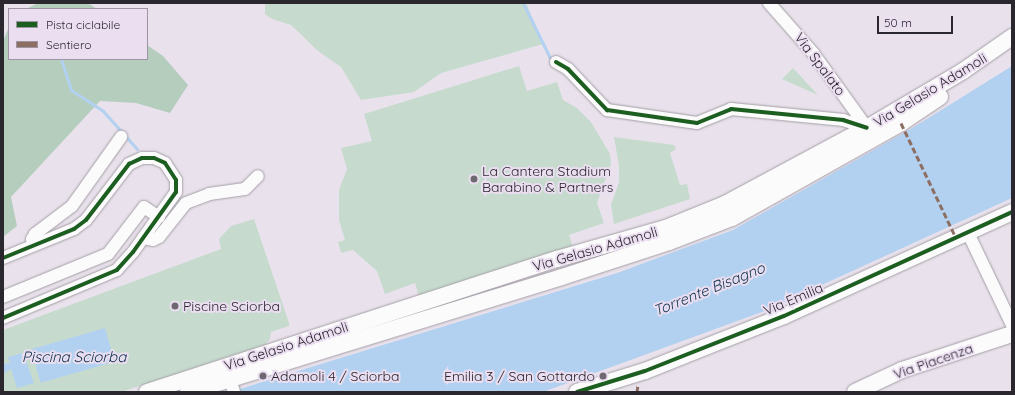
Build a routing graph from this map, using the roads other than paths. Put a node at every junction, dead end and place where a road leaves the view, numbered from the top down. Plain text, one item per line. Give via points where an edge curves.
1 (769, 3) edge
2 (1012, 37) edge
3 (1012, 50) edge
4 (556, 62) dead end
5 (867, 128) junction
6 (121, 137) dead end
7 (258, 176) dead end
8 (1012, 212) edge
9 (159, 217) junction
10 (968, 233) junction
11 (143, 238) junction
12 (34, 244) junction
13 (3, 258) edge
14 (3, 297) edge
15 (3, 318) edge
16 (1012, 325) edge
17 (1012, 334) edge
18 (214, 369) junction
19 (232, 385) edge
20 (147, 392) edge
21 (188, 392) edge
22 (577, 392) edge
23 (855, 392) edge

1 - 5 street, Via Spalato via 813,53
2 - 5 main road, Via Gelasio Adamoli via 963,71
3 - 19 main road, Via Gelasio Adamoli via 901,123 732,218 669,242
4 - 5 street via 568,69 607,110 697,123 731,109 843,120
5 - 18 main road, Via Gelasio Adamoli via 725,204 666,228 557,259
6 - 12 street via 72,206 35,234 32,239
7 - 11 street via 245,188 209,194 186,203 159,236 153,240
8 - 10 main road, Via Emilia
9 - 11 street
9 - 12 street via 176,192 176,180 165,163 154,158 142,158 129,164 86,220 74,229
9 - 14 street via 144,207 108,254
10 - 16 street
10 - 22 main road, Via Emilia via 784,316 645,371
11 - 15 street via 117,270
12 - 13 street
17 - 23 main road, Via Piacenza via 902,370
18 - 19 street
18 - 20 main road, Via Gelasio Adamoli
19 - 21 main road, Via Gelasio Adamoli

